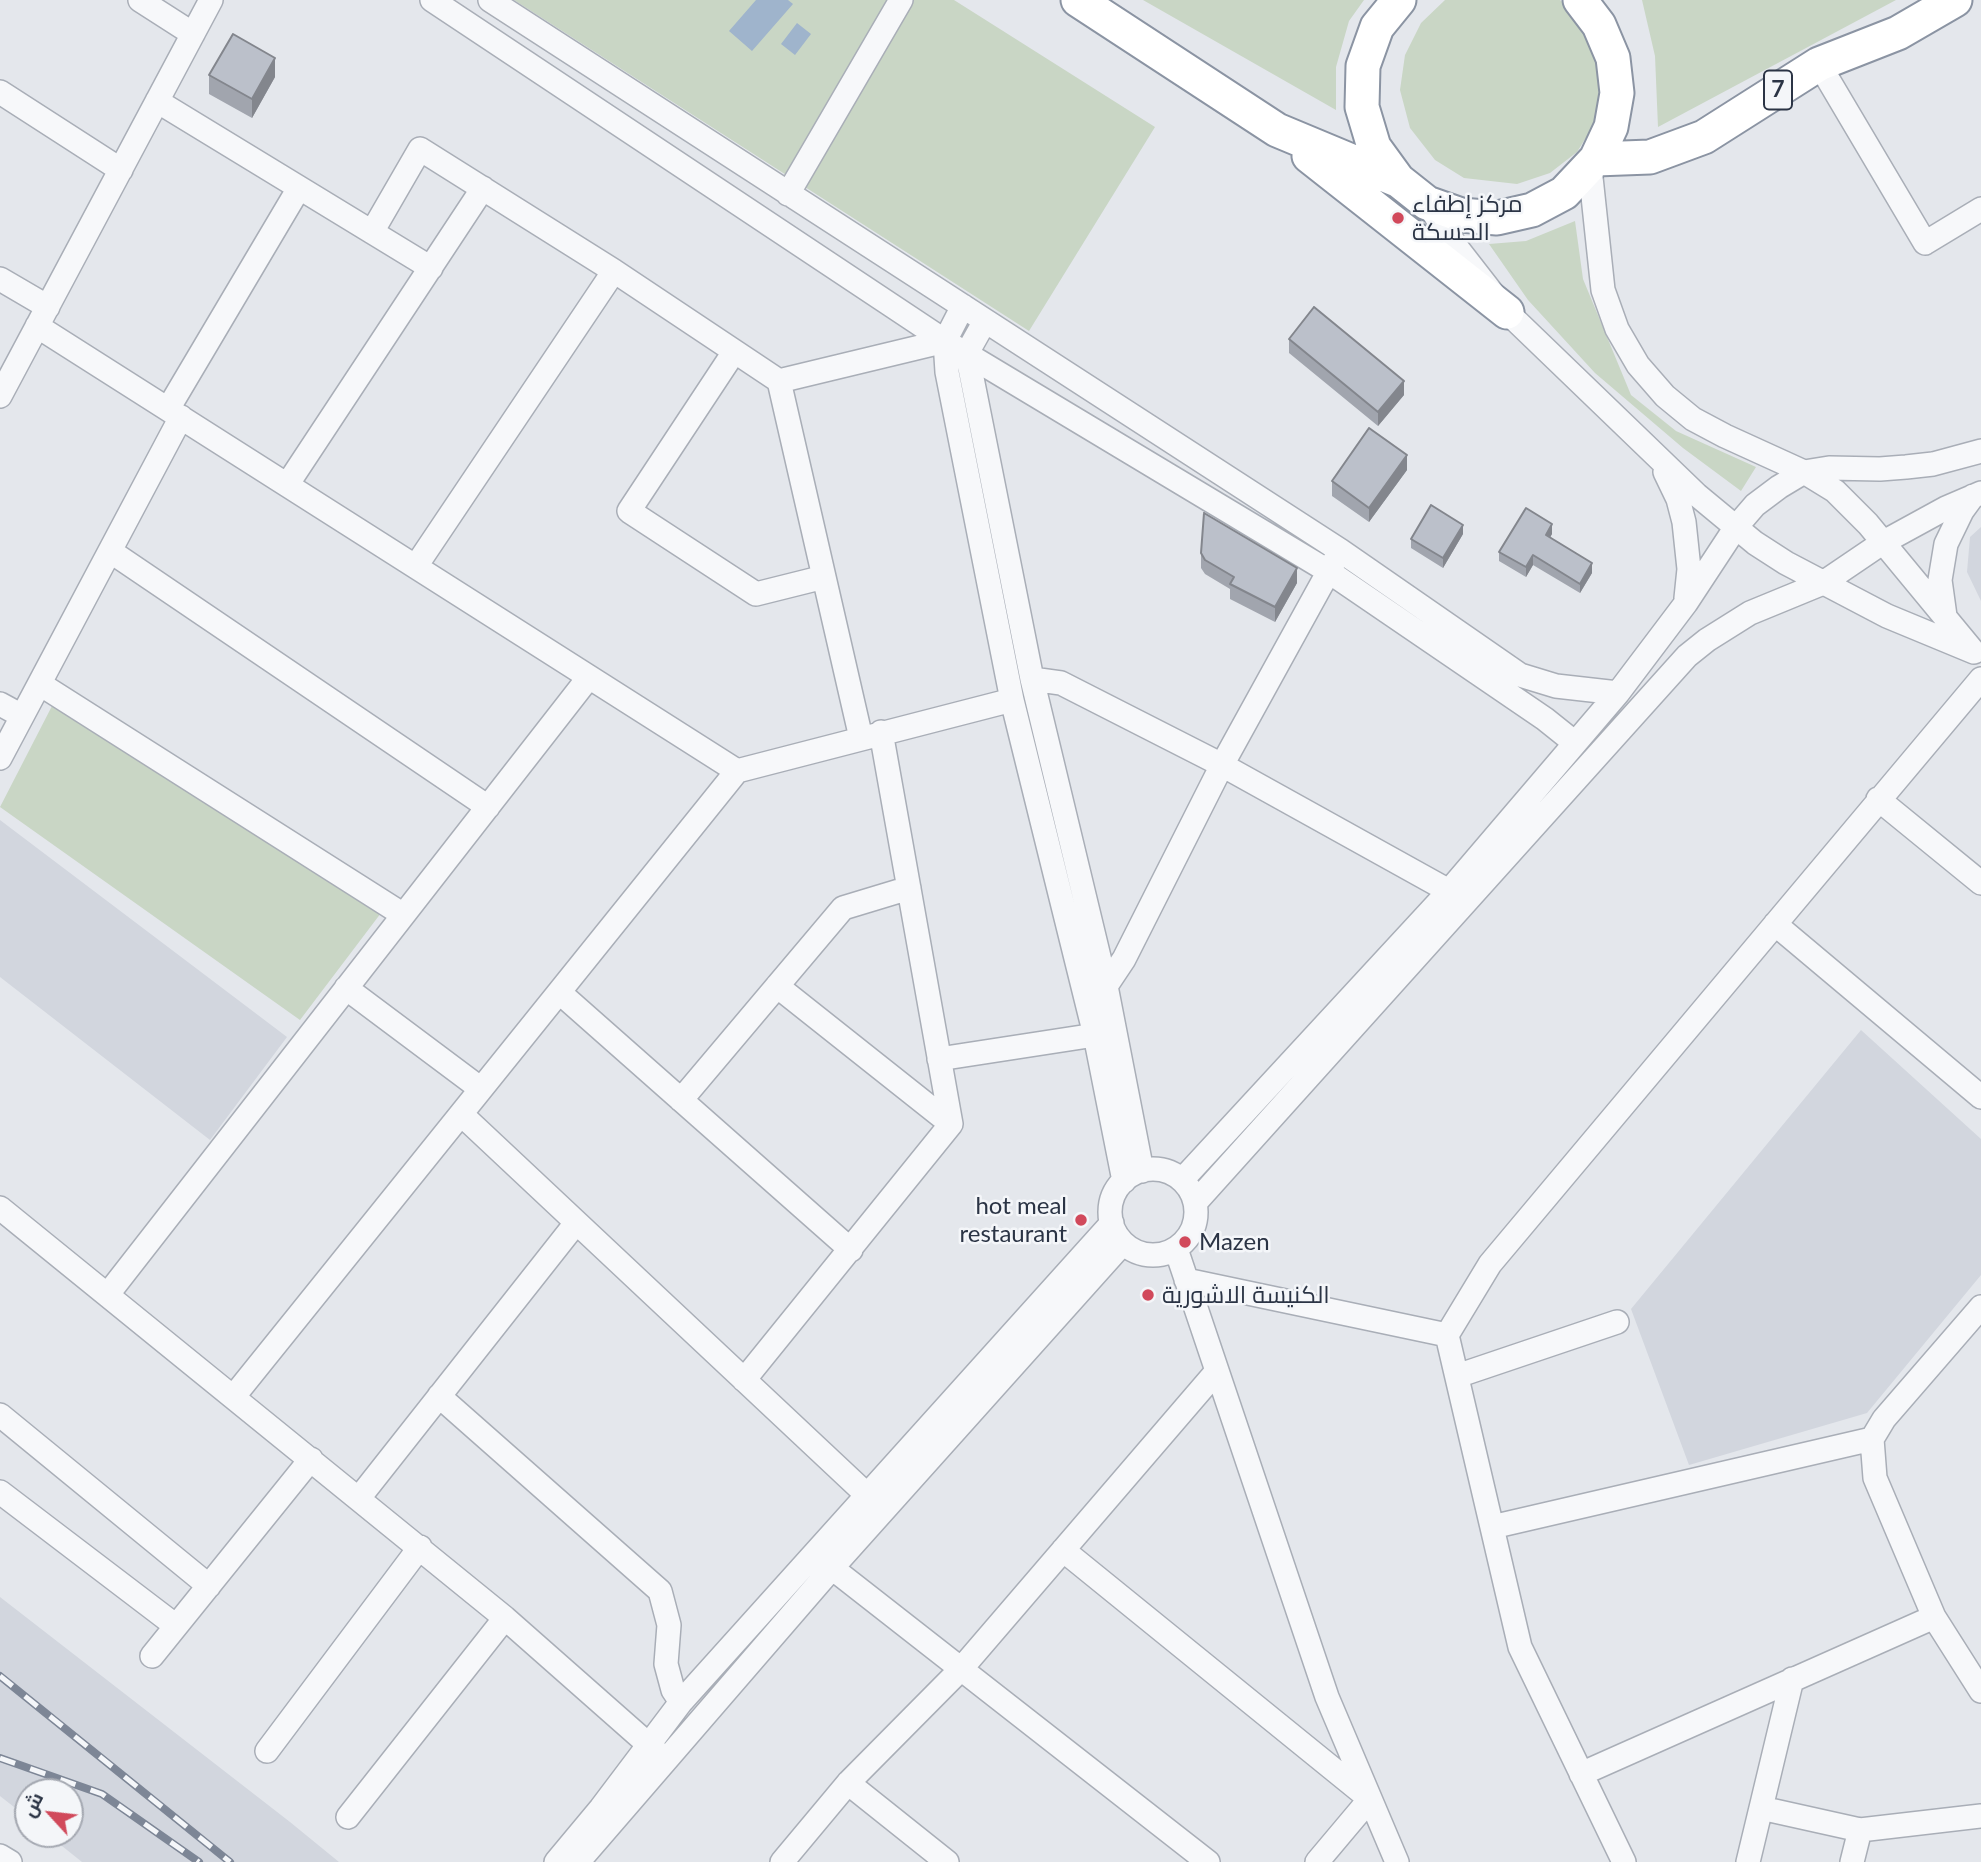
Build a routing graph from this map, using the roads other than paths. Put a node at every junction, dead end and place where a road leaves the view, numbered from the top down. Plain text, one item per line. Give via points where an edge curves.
1 (140, 0) edge
2 (211, 0) edge
3 (432, 0) edge
4 (490, 0) edge
5 (901, 0) edge
6 (1078, 0) edge
7 (1399, 0) edge
8 (1580, 0) edge
9 (1955, 0) edge
10 (193, 34) junction
11 (1819, 64) junction
12 (0, 92) edge
13 (157, 101) junction
14 (1277, 130) junction
15 (1593, 164) junction
16 (121, 170) junction
17 (1398, 180) junction
18 (299, 188) junction
19 (483, 188) junction
20 (788, 194) junction
21 (1427, 203) junction
22 (1981, 209) edge
23 (372, 232) junction
24 (430, 268) junction
25 (614, 271) junction
26 (0, 279) edge
27 (963, 306) junction
28 (1507, 312) junction
29 (43, 317) junction
30 (985, 321) junction
31 (945, 341) junction
32 (734, 352) junction
33 (967, 353) junction
34 (779, 381) junction
35 (0, 396) edge
36 (174, 413) junction
37 (1981, 451) edge
38 (1657, 457) junction
39 (1804, 471) junction
40 (287, 485) junction
41 (1977, 494) edge
42 (1736, 527) junction
43 (1882, 543) junction
44 (110, 551) junction
45 (1341, 551) junction
46 (416, 566) junction
47 (1328, 571) junction
48 (824, 577) junction
49 (1823, 583) junction
50 (1686, 603) junction
51 (1945, 616) junction
52 (1978, 655) edge
53 (589, 677) junction
54 (1032, 678) junction
55 (1981, 679) edge
56 (40, 684) junction
57 (1618, 693) junction
58 (1012, 700) junction
59 (0, 704) edge
60 (22, 716) junction
61 (871, 735) junction
62 (1574, 743) junction
63 (0, 758) edge
64 (1222, 765) junction
65 (737, 771) junction
66 (1878, 799) junction
67 (488, 807) junction
68 (1981, 883) edge
69 (909, 888) junction
70 (1449, 891) junction
71 (402, 914) junction
72 (1775, 924) junction
73 (777, 986) junction
74 (1106, 986) junction
75 (346, 988) junction
76 (559, 992) junction
77 (1095, 1035) junction
78 (939, 1059) junction
79 (481, 1088) junction
80 (1981, 1097) edge
81 (681, 1100) junction
82 (461, 1114) junction
83 (951, 1124) junction
84 (1133, 1176) junction
85 (1182, 1180) junction
86 (1195, 1203) junction
87 (0, 1208) edge
88 (576, 1223) junction
89 (1118, 1233) junction
90 (1175, 1249) junction
91 (851, 1250) junction
92 (1186, 1280) junction
93 (108, 1294) junction
94 (1981, 1307) edge
95 (1617, 1322) dead end
96 (1447, 1335) junction
97 (1217, 1371) junction
98 (1457, 1376) junction
99 (744, 1380) junction
100 (234, 1396) junction
101 (439, 1396) junction
102 (0, 1415) edge
103 (1872, 1438) junction
104 (311, 1458) junction
105 (0, 1492) edge
106 (866, 1494) junction
107 (359, 1498) junction
108 (1492, 1527) junction
109 (419, 1547) junction
110 (1063, 1550) junction
111 (832, 1568) junction
112 (209, 1586) junction
113 (1934, 1617) junction
114 (505, 1618) junction
115 (176, 1626) junction
116 (152, 1656) dead end
117 (961, 1669) junction
118 (1792, 1679) junction
119 (1981, 1691) edge
120 (681, 1702) junction
121 (267, 1751) dead end
122 (657, 1753) junction
123 (1581, 1774) junction
124 (848, 1783) junction
125 (1370, 1799) junction
126 (1762, 1808) junction
127 (1981, 1816) edge
128 (348, 1817) dead end
129 (1860, 1830) junction
130 (0, 1856) edge
131 (10, 1862) edge
132 (556, 1862) edge
133 (578, 1862) edge
134 (782, 1862) edge
135 (947, 1862) edge
136 (1208, 1862) edge
137 (1318, 1862) edge
138 (1397, 1862) edge
139 (1624, 1862) edge
140 (1748, 1862) edge
141 (1852, 1862) edge

1 - 10 street
2 - 10 street
3 - 31 street
4 - 20 street
5 - 20 street
6 - 14 highway
7 - 17 highway via 1377,27 1363,66 1362,107 1374,147
8 - 15 highway via 1599,25 1613,58 1617,93 1611,128
9 - 11 highway, 7 via 1898,33
10 - 13 street
11 - 15 highway, 7 via 1704,137 1650,157
11 - 22 street via 1926,243
12 - 16 street
13 - 16 street
13 - 18 street
14 - 17 highway
14 - 28 highway
15 - 21 highway via 1564,193 1532,211 1497,218 1461,215
15 - 39 street via 1604,290 1617,329 1638,365 1693,419
16 - 29 street
17 - 21 highway
18 - 23 street
18 - 36 street
19 - 23 street via 420,149
19 - 24 street
19 - 25 street
20 - 27 street
21 - 28 street
23 - 24 street
24 - 40 street
25 - 32 street
25 - 46 street
26 - 29 street
27 - 30 street
27 - 31 street
28 - 38 street
29 - 35 street
29 - 36 street
30 - 33 street
30 - 45 street
31 - 33 street
31 - 34 street
31 - 58 street via 947,372
32 - 34 street
32 - 48 street via 629,511 756,594
33 - 47 street
33 - 54 street
34 - 48 street
36 - 40 street
36 - 44 street
37 - 39 street via 1880,470
38 - 42 street
38 - 50 street via 1684,522 1689,569
39 - 42 street via 1755,505
39 - 43 street via 1844,499
40 - 46 street
41 - 43 street
41 - 51 street via 1957,519 1946,544 1940,580
42 - 49 street
42 - 50 street
43 - 49 street
43 - 51 street
44 - 56 street
44 - 67 street
45 - 47 street
45 - 57 street via 1520,675 1556,686
46 - 53 street
47 - 62 street
47 - 64 street
48 - 61 street
49 - 52 street
49 - 86 street via 1750,613 1687,656
50 - 57 street
51 - 52 street
53 - 65 street
53 - 67 street
54 - 64 street via 1060,683
54 - 74 street
55 - 66 street
56 - 60 street
56 - 71 street
57 - 62 street
58 - 61 street
58 - 77 street
59 - 60 street
60 - 63 street
61 - 65 street
61 - 69 street
62 - 70 street
64 - 70 street
64 - 74 street
65 - 76 street
66 - 68 street
66 - 72 street
67 - 71 street
69 - 73 street via 843,908
69 - 78 street
70 - 85 street
71 - 75 street
72 - 80 street
72 - 96 street via 1490,1264
73 - 81 street
73 - 83 street
74 - 84 street
75 - 79 street
75 - 93 street
76 - 79 street
76 - 81 street
77 - 78 street
77 - 84 street
78 - 83 street
79 - 82 street
81 - 91 street
82 - 88 street
82 - 100 street
83 - 91 street
84 - 85 street via 1163,1171
84 - 89 street via 1112,1200
85 - 86 street
86 - 90 street via 1190,1234
87 - 93 street
88 - 99 street
88 - 101 street
89 - 90 street via 1143,1254
89 - 106 street
89 - 111 street
90 - 92 street
91 - 99 street
92 - 96 street
92 - 97 street
93 - 100 street
94 - 103 street
95 - 98 street
96 - 98 street
97 - 110 street
97 - 125 street via 1327,1697
98 - 108 street
99 - 106 street
100 - 104 street
101 - 107 street
101 - 120 street via 660,1591 669,1625 666,1664
102 - 112 street
103 - 108 street
103 - 113 street via 1875,1478
104 - 107 street
104 - 112 street
105 - 115 street
106 - 120 street
107 - 109 street
108 - 123 street via 1520,1647
109 - 114 street
109 - 121 street
110 - 117 street
110 - 125 street
111 - 117 street
111 - 122 street
112 - 115 street
113 - 118 street
113 - 119 street
114 - 122 street
114 - 128 street
115 - 116 street
117 - 124 street
117 - 136 street
118 - 123 street
118 - 126 street
120 - 122 street
122 - 132 street
122 - 133 street
123 - 139 street
124 - 134 street
124 - 135 street
125 - 137 street
125 - 138 street
126 - 129 street
126 - 140 street
127 - 129 street
129 - 141 street
130 - 131 street

